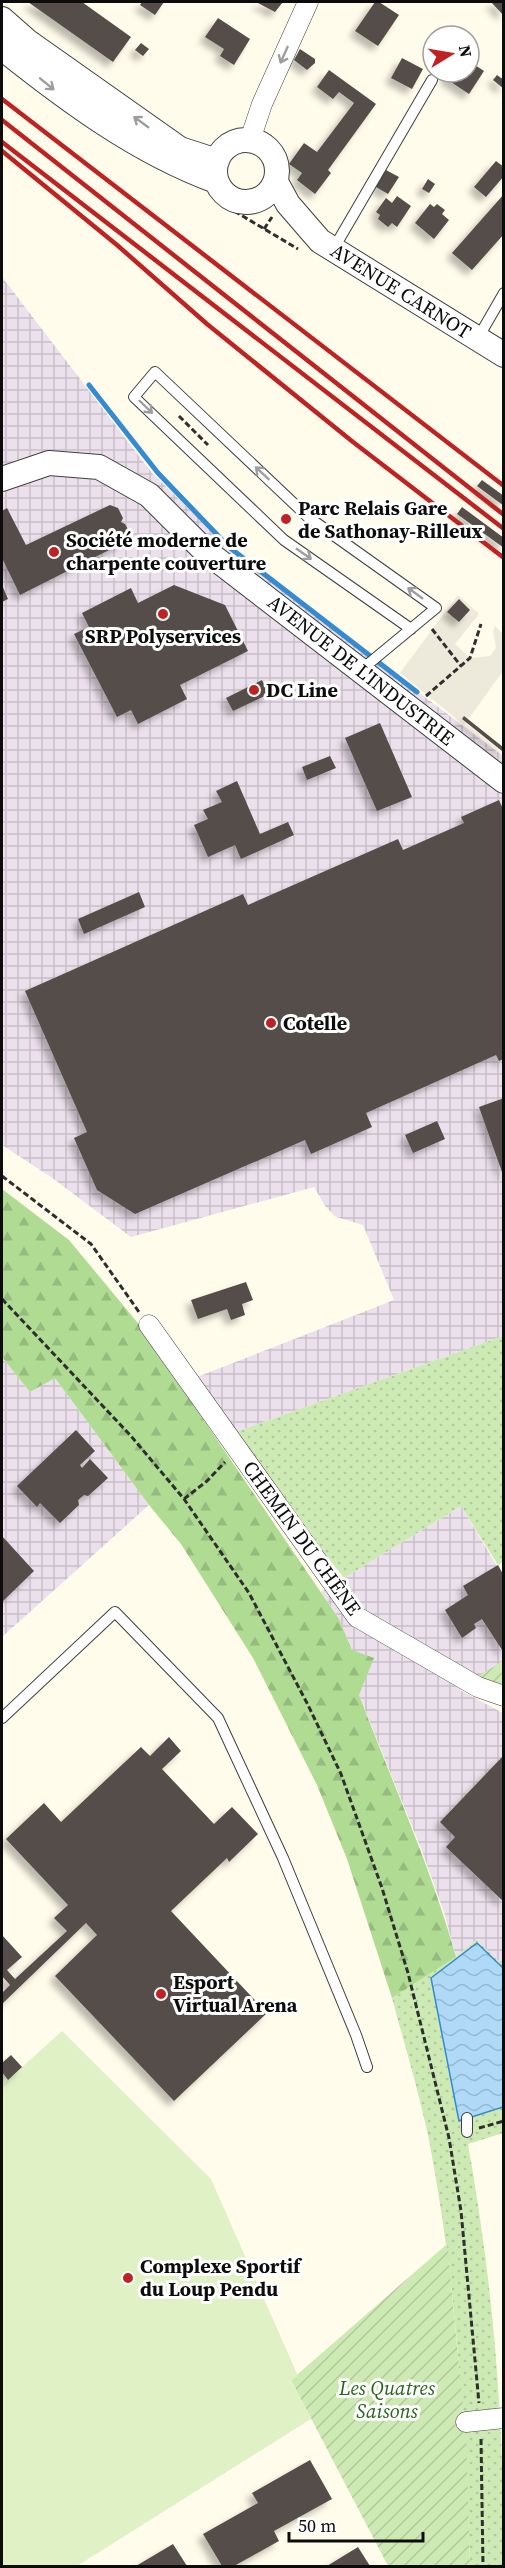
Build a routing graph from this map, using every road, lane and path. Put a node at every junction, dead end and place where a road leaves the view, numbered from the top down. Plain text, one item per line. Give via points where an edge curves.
1 (308, 2) edge
2 (2, 19) edge
3 (2, 48) edge
4 (430, 84) edge
5 (250, 140) junction
6 (216, 171) junction
7 (269, 190) junction
8 (334, 248) junction
9 (504, 293) edge
10 (478, 338) junction
11 (504, 355) edge
12 (2, 479) edge
13 (481, 624) dead end
14 (411, 629) junction
15 (361, 670) junction
16 (424, 699) dead end
17 (504, 781) edge
18 (2, 1176) edge
19 (2, 1299) edge
20 (149, 1325) joint
21 (237, 1449) junction
22 (184, 1499) junction
23 (504, 1696) edge
24 (2, 1718) edge
25 (367, 2067) dead end
26 (467, 2118) dead end
27 (466, 2132) dead end
28 (504, 2418) edge
29 (473, 2421) junction
30 (483, 2566) edge

1 -> 5 street
6 -> 2 street via 180,150
3 -> 6 street via 56,91 179,168
4 - 8 lane
5 - 6 street via 230,144
5 - 7 street via 273,155 277,173
6 - 7 street via 227,196 235,201 253,202
7 - 8 street, AVENUE CARNOT via 320,241
8 - 10 street, AVENUE CARNOT
9 - 10 lane
10 - 11 street, AVENUE CARNOT
12 - 15 street, AVENUE DE L'INDUSTRIE via 49,463 99,467 149,495 203,549
13 - 16 path via 470,658
14 -> 14 lane via 436,608 308,516 155,372 134,397 284,540
14 - 15 lane
15 - 17 street, AVENUE DE L'INDUSTRIE
18 - 20 path via 91,1244
19 - 22 path via 131,1436
20 - 21 street, CHEMIN DU CHÊNE
21 - 22 path
21 - 23 street, CHEMIN DU CHÊNE via 357,1617 478,1687
22 - 29 path via 249,1593 289,1667 341,1774 382,1888 408,1973 449,2138 461,2211
24 - 25 lane via 115,1612 218,1718 283,1858
26 - 27 lane
28 - 29 street
29 - 30 path via 484,2526

